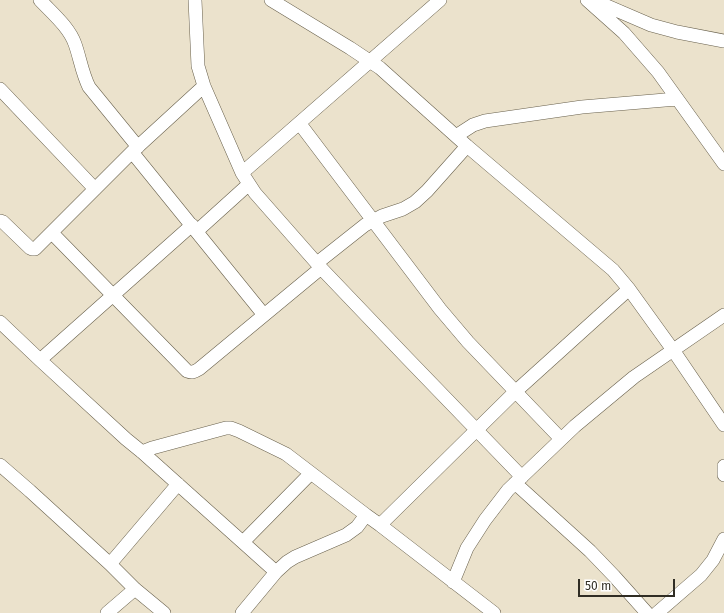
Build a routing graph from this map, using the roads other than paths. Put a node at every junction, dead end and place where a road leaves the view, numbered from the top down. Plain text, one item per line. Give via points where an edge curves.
1 (40, 0) edge
2 (195, 0) edge
3 (271, 0) edge
4 (440, 0) edge
5 (586, 0) edge
6 (592, 0) edge
7 (724, 41) edge
8 (370, 62) junction
9 (204, 86) junction
10 (0, 90) edge
11 (677, 99) junction
12 (300, 124) junction
13 (456, 136) junction
14 (467, 146) junction
15 (135, 150) junction
16 (724, 164) edge
17 (246, 178) junction
18 (95, 189) junction
19 (0, 221) edge
20 (374, 221) junction
21 (194, 228) junction
22 (52, 233) junction
23 (319, 265) junction
24 (629, 289) junction
25 (113, 295) junction
26 (264, 315) junction
27 (724, 315) edge
28 (0, 322) edge
29 (673, 350) junction
30 (40, 360) junction
31 (516, 392) junction
32 (724, 425) edge
33 (476, 430) junction
34 (561, 439) junction
35 (142, 452) junction
36 (0, 465) edge
37 (724, 466) edge
38 (311, 473) junction
39 (724, 475) edge
40 (518, 480) junction
41 (178, 484) junction
42 (366, 515) junction
43 (380, 525) junction
44 (724, 539) edge
45 (243, 542) junction
46 (110, 564) junction
47 (276, 572) junction
48 (453, 582) junction
49 (135, 589) junction
50 (107, 613) edge
51 (164, 613) edge
52 (244, 613) edge
53 (494, 613) edge
54 (647, 613) edge
55 (657, 613) edge

1 - 15 street via 71,35 89,87
2 - 9 street via 198,66
3 - 8 street
4 - 8 street
5 - 11 street via 624,33 658,72
6 - 7 street via 651,25
8 - 12 street
8 - 13 street
9 - 15 street
9 - 17 street
10 - 18 street
11 - 13 street via 582,107 485,121
11 - 16 street
12 - 17 street
12 - 20 street
13 - 14 street
14 - 20 street via 428,191 415,202
14 - 24 street via 613,270
15 - 18 street
15 - 21 street
17 - 21 street
17 - 23 street via 255,193
18 - 22 street
19 - 22 street via 32,249 39,246
20 - 23 street via 351,235
20 - 31 street via 440,309
21 - 25 street
21 - 26 street
22 - 25 street
23 - 26 street
23 - 33 street
24 - 29 street
24 - 31 street
25 - 26 street via 191,373
25 - 30 street
27 - 29 street
28 - 30 street
29 - 32 street
29 - 34 street via 634,377
30 - 35 street
31 - 33 street
31 - 34 street
33 - 40 street
33 - 43 street
34 - 40 street
35 - 38 street via 232,428 286,454
35 - 41 street
36 - 46 street
37 - 39 street
38 - 42 street
38 - 45 street
40 - 48 street via 485,520 467,548
40 - 54 street via 590,551
41 - 45 street
41 - 46 street
42 - 43 street
42 - 47 street via 357,527 346,535 295,557
43 - 48 street
44 - 55 street via 713,560 701,575
45 - 47 street
46 - 49 street
47 - 52 street
48 - 53 street
49 - 50 street
49 - 51 street

